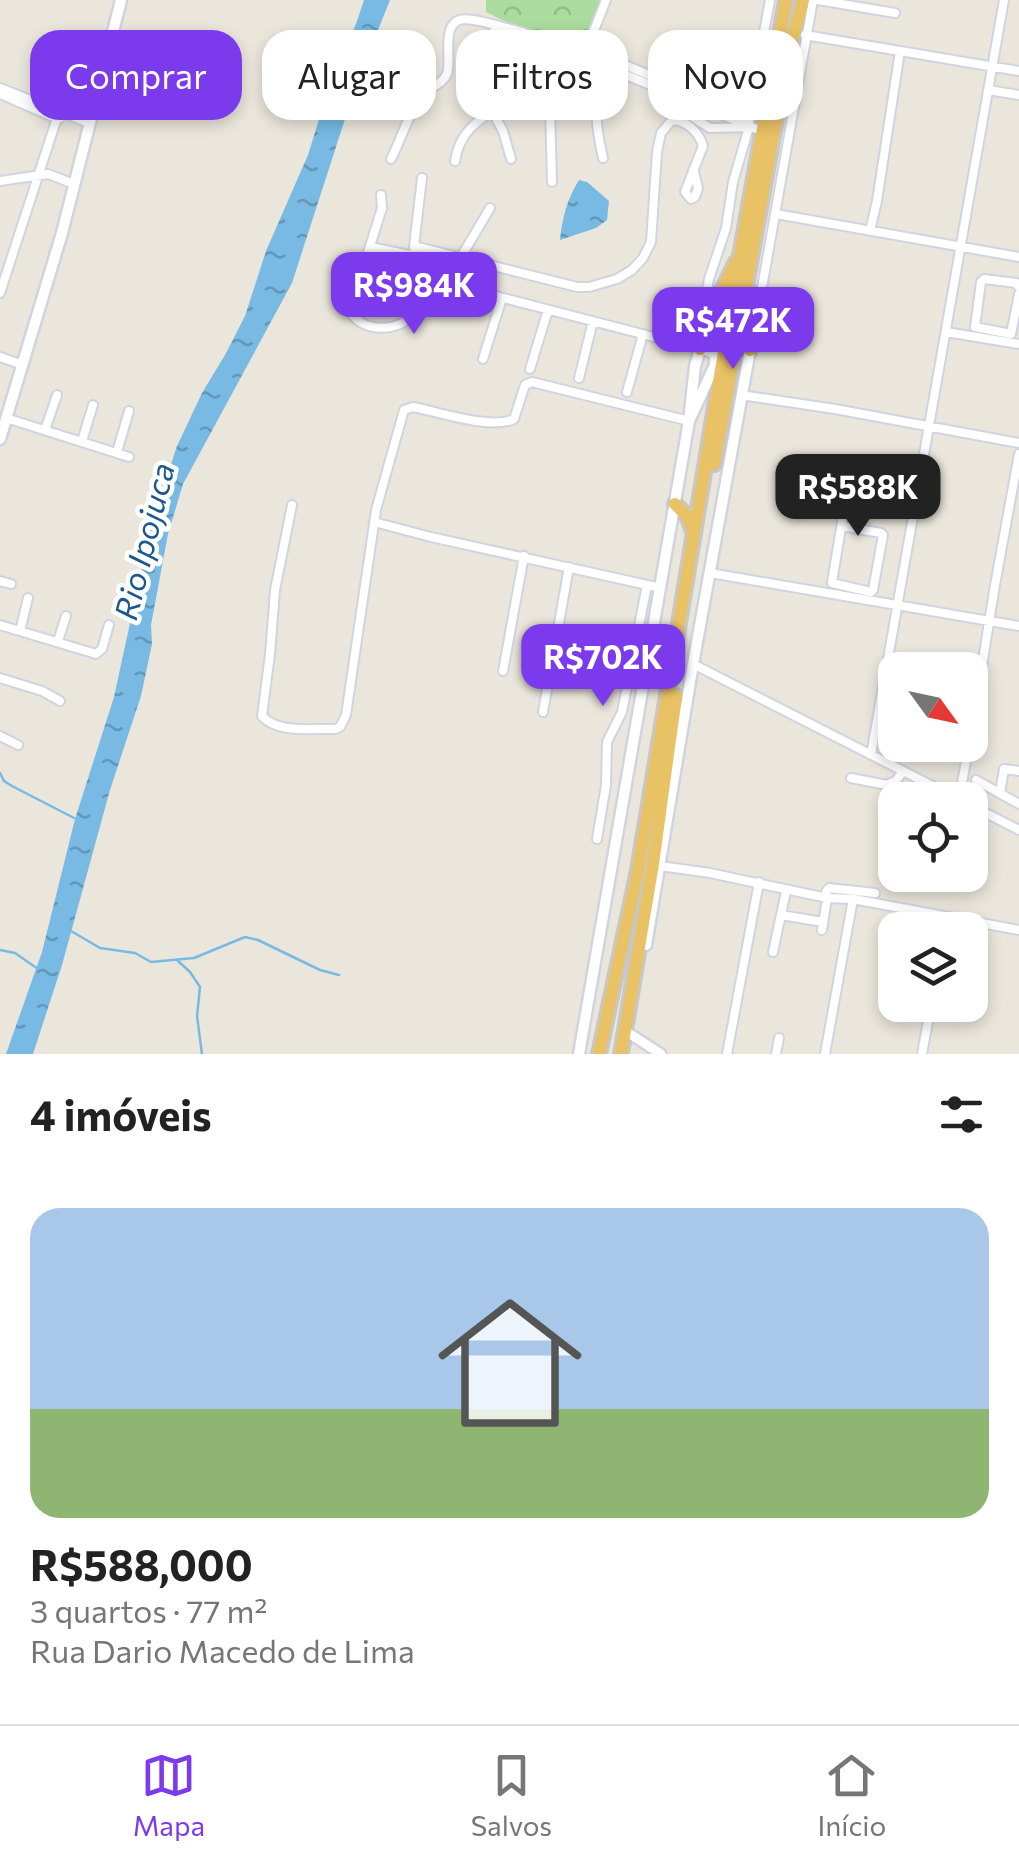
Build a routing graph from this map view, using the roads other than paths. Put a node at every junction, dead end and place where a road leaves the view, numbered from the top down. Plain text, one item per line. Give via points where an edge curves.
1 (122, 0) edge
2 (606, 0) edge
3 (770, 0) edge
4 (786, 0) edge
5 (803, 0) edge
6 (816, 0) edge
7 (1004, 0) edge
8 (895, 13) dead end
9 (496, 25) junction
10 (495, 30) edge
11 (515, 30) edge
12 (805, 35) junction
13 (900, 51) junction
14 (991, 66) junction
15 (1019, 71) edge
16 (988, 90) junction
17 (0, 91) edge
18 (1019, 95) edge
19 (30, 101) edge
20 (30, 105) edge
21 (55, 120) edge
22 (81, 120) edge
23 (479, 120) edge
24 (496, 120) edge
25 (550, 120) edge
26 (596, 120) edge
27 (670, 120) edge
28 (681, 120) edge
29 (691, 120) edge
30 (702, 120) edge
31 (724, 120) edge
32 (737, 120) edge
33 (749, 122) junction
34 (89, 123) junction
35 (702, 124) junction
36 (721, 128) junction
37 (774, 140) junction
38 (391, 158) dead end
39 (603, 158) dead end
40 (512, 159) dead end
41 (455, 161) dead end
42 (694, 172) dead end
43 (40, 176) junction
44 (422, 178) dead end
45 (0, 181) edge
46 (552, 182) dead end
47 (74, 184) junction
48 (380, 195) dead end
49 (490, 208) dead end
50 (776, 214) junction
51 (757, 227) junction
52 (773, 230) junction
53 (870, 231) junction
54 (414, 246) junction
55 (961, 246) junction
56 (370, 247) junction
57 (415, 256) junction
58 (740, 256) junction
59 (461, 257) junction
60 (1019, 257) edge
61 (748, 276) junction
62 (360, 278) dead end
63 (1019, 290) edge
64 (0, 293) edge
65 (488, 294) dead end
66 (502, 298) junction
67 (348, 306) dead end
68 (548, 310) junction
69 (593, 322) junction
70 (946, 332) junction
71 (642, 334) junction
72 (994, 336) junction
73 (1019, 344) edge
74 (701, 347) junction
75 (750, 350) junction
76 (0, 357) edge
77 (484, 359) dead end
78 (23, 365) junction
79 (530, 370) dead end
80 (579, 378) dead end
81 (627, 392) dead end
82 (57, 395) dead end
83 (741, 395) junction
84 (93, 405) dead end
85 (129, 411) dead end
86 (6, 418) junction
87 (690, 421) junction
88 (929, 427) junction
89 (46, 430) junction
90 (0, 439) edge
91 (82, 442) junction
92 (1019, 442) edge
93 (116, 452) junction
94 (1019, 454) edge
95 (130, 456) dead end
96 (675, 504) junction
97 (845, 504) dead end
98 (292, 505) dead end
99 (374, 522) junction
100 (842, 526) junction
101 (694, 538) junction
102 (524, 556) junction
103 (568, 567) junction
104 (710, 572) junction
105 (0, 582) edge
106 (10, 584) dead end
107 (647, 584) junction
108 (661, 588) junction
109 (851, 593) junction
110 (28, 598) dead end
111 (897, 606) junction
112 (66, 616) dead end
113 (990, 620) junction
114 (0, 624) edge
115 (109, 625) dead end
116 (1019, 626) edge
117 (20, 631) junction
118 (58, 642) junction
119 (985, 652) edge
120 (693, 664) junction
121 (503, 672) dead end
122 (0, 678) edge
123 (60, 701) dead end
124 (543, 712) dead end
125 (0, 736) edge
126 (18, 745) dead end
127 (871, 754) junction
128 (904, 771) junction
129 (1019, 771) edge
130 (852, 778) dead end
131 (976, 780) dead end
132 (925, 782) edge
133 (1000, 793) junction
134 (1019, 804) edge
135 (988, 814) edge
136 (1019, 830) edge
137 (598, 839) dead end
138 (660, 866) junction
139 (760, 882) junction
140 (874, 894) dead end
141 (784, 896) dead end
142 (827, 898) junction
143 (853, 899) junction
144 (922, 912) edge
145 (781, 915) junction
146 (988, 924) edge
147 (1019, 930) edge
148 (774, 952) dead end
149 (928, 1022) edge
150 (630, 1034) junction
151 (779, 1038) dead end
152 (579, 1054) edge
153 (599, 1054) edge
154 (624, 1054) edge
155 (661, 1054) edge
156 (726, 1054) edge
157 (776, 1054) edge
158 (825, 1054) edge
159 (922, 1054) edge

1 - 34 main road
2 - 33 street via 590,49
3 - 33 street
4 - 37 highway
5 - 37 highway
6 - 8 street
6 - 12 street
7 - 14 street
9 - 10 street
9 - 11 street
9 - 38 street via 455,23 445,78 415,107
12 - 13 street
12 - 37 street
13 - 14 street
13 - 53 street
14 - 15 street
14 - 16 street
16 - 18 street
16 - 55 street
17 - 19 street
17 - 20 street
21 - 43 street
22 - 34 street
23 - 41 street via 465,132
24 - 40 street
25 - 46 street
26 - 39 street
27 - 59 street via 657,152 650,242 632,270 606,284 577,287
28 - 42 street via 701,139
29 - 35 street
30 - 35 street
31 - 36 street
32 - 33 street
33 - 36 street
33 - 37 street
33 - 74 street via 709,279
34 - 47 main road
35 - 36 street
37 - 50 street
37 - 51 highway
37 - 58 highway
43 - 45 street
43 - 47 street
43 - 64 street
44 - 54 street
47 - 78 main road
48 - 56 street
49 - 59 street
50 - 52 street
50 - 53 street
51 - 52 street
51 - 61 highway
52 - 75 street
53 - 55 street
54 - 57 street
54 - 59 street
55 - 60 street
55 - 70 street
56 - 57 street
56 - 62 street
57 - 67 street via 421,290 407,320 371,328 358,323
58 - 74 highway
58 - 101 highway
61 - 75 highway
61 - 154 highway via 680,666
63 - 72 street via 1012,332
63 - 72 street via 1016,283 981,282 975,327
65 - 66 street
66 - 68 street
66 - 77 street
68 - 69 street
68 - 79 street
69 - 71 street
69 - 80 street
70 - 72 street
70 - 88 street
71 - 74 street
71 - 81 street
72 - 73 street
74 - 87 main road
74 - 87 main road via 712,352 715,364
75 - 83 main road
76 - 78 street
78 - 86 main road
82 - 89 street
83 - 88 street
83 - 104 main road
84 - 91 street
85 - 93 street
86 - 89 street
86 - 90 main road
87 - 96 main road
87 - 99 street via 532,382 507,422 408,407
88 - 92 street
88 - 111 street
89 - 91 street
91 - 93 street
93 - 95 street
94 - 113 street
96 - 101 highway
96 - 108 main road
97 - 100 street
98 - 99 street via 262,709 266,722 278,727 335,730 344,722
99 - 102 street
100 - 109 street via 832,582
100 - 109 street via 884,536 873,590
101 - 153 highway via 638,870
102 - 103 street
102 - 121 street
103 - 107 street
103 - 124 street
104 - 109 street
104 - 120 main road
105 - 106 street
107 - 108 street
107 - 137 street via 622,712 606,742
108 - 152 main road
109 - 111 street
110 - 117 street
111 - 113 street
111 - 127 street
112 - 118 street
113 - 116 street
113 - 119 street
114 - 117 street
115 - 118 street via 96,654
117 - 118 street
120 - 127 street
120 - 138 main road
122 - 123 street
125 - 126 street
127 - 128 street
128 - 130 street via 887,785
128 - 132 street
129 - 133 street via 1002,770
131 - 133 street
133 - 134 street
135 - 136 street
138 - 139 street
138 - 150 main road
139 - 142 street
139 - 156 street
140 - 142 street via 832,887
141 - 145 street
142 - 143 street
142 - 145 street via 822,926
143 - 144 street
143 - 158 street
145 - 148 street
146 - 147 street
149 - 159 street
150 - 154 main road
150 - 155 street
151 - 157 street

